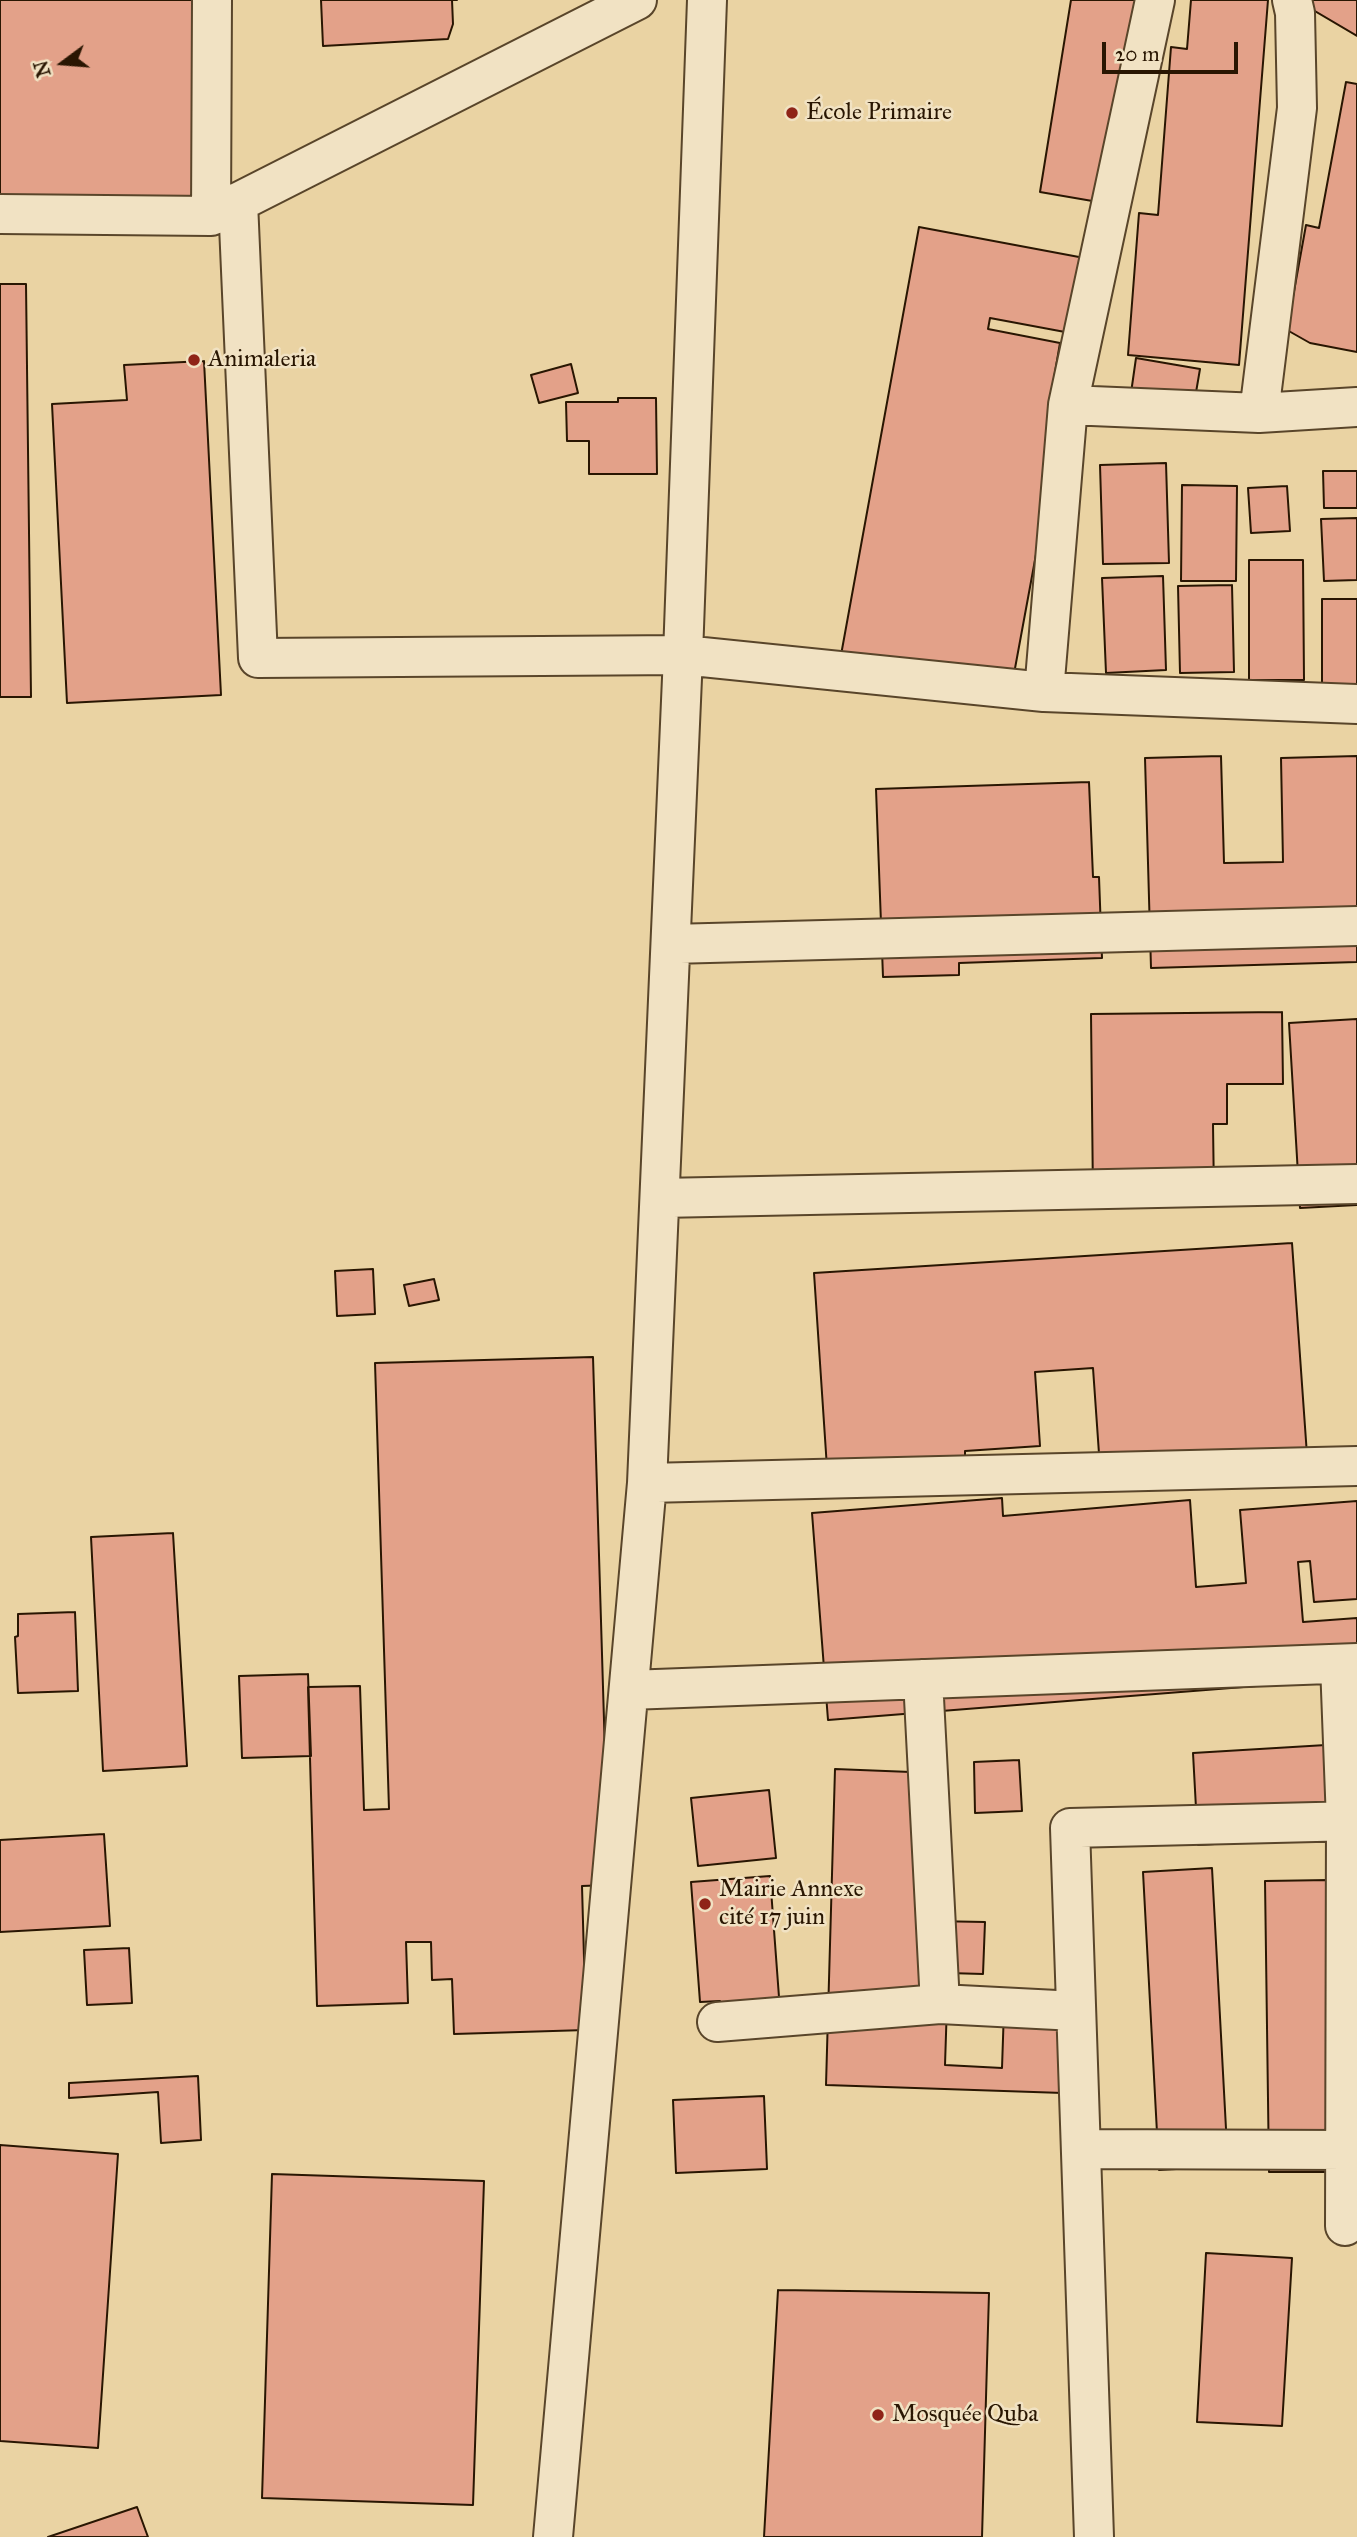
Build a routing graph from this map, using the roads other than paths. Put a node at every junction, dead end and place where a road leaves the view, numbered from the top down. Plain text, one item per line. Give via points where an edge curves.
1 (212, 0) edge
2 (637, 0) edge
3 (706, 0) edge
4 (1156, 0) edge
5 (1292, 0) edge
6 (225, 209) junction
7 (0, 214) edge
8 (1068, 405) junction
9 (1357, 407) edge
10 (1259, 413) junction
11 (683, 655) junction
12 (1044, 692) junction
13 (1357, 704) edge
14 (1357, 926) edge
15 (671, 944) junction
16 (1357, 1184) edge
17 (660, 1198) junction
18 (1357, 1466) edge
19 (647, 1483) junction
20 (1348, 1663) edge
21 (923, 1679) junction
22 (629, 1690) junction
23 (1351, 1821) edge
24 (940, 2004) junction
25 (1076, 2011) junction
26 (717, 2022) dead end
27 (1081, 2149) junction
28 (1345, 2150) junction
29 (1345, 2226) dead end
30 (554, 2537) edge
31 (1094, 2537) edge

1 - 6 street
2 - 6 street
3 - 11 street
4 - 8 street
5 - 10 street via 1297,107
6 - 7 street
6 - 11 street via 258,658
8 - 10 street
8 - 12 street
9 - 10 street
11 - 12 street
11 - 15 street
12 - 13 street
14 - 15 street
15 - 17 street
16 - 17 street
17 - 19 street
18 - 19 street
19 - 22 street
20 - 21 street
20 - 23 street
21 - 22 street
21 - 24 street
22 - 30 street
23 - 25 street via 1070,1828
23 - 28 street
24 - 25 street
24 - 26 street
25 - 27 street
27 - 28 street
27 - 31 street
28 - 29 street

